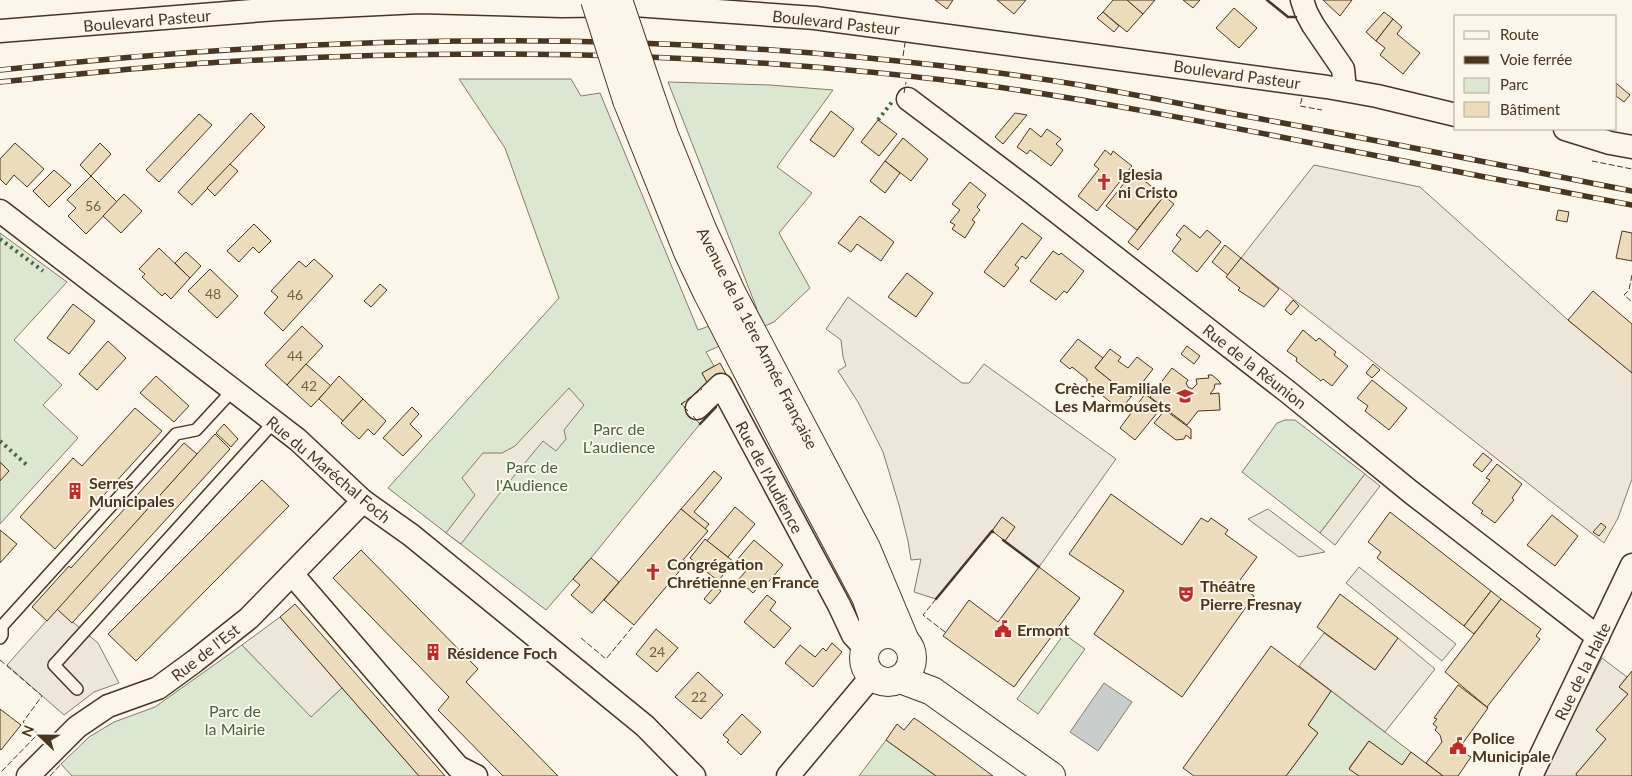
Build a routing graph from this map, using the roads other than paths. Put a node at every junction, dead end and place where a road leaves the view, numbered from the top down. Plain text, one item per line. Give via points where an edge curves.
1 (1302, 0) edge
2 (579, 2) edge
3 (628, 2) edge
4 (0, 31) edge
5 (1345, 89) junction
6 (908, 99) dead end
7 (640, 101) junction
8 (1454, 114) edge
9 (1568, 130) edge
10 (1632, 147) edge
11 (0, 212) edge
12 (233, 390) junction
13 (697, 408) dead end
14 (274, 422) junction
15 (362, 501) junction
16 (1632, 565) edge
17 (292, 574) junction
18 (1598, 637) junction
19 (0, 638) edge
20 (869, 643) junction
21 (906, 661) junction
22 (872, 676) junction
23 (77, 689) dead end
24 (28, 776) edge
25 (476, 776) edge
26 (694, 776) edge
27 (788, 776) edge
28 (1050, 776) edge
29 (1530, 776) edge

1 - 5 street via 1313,25 1343,69
2 - 3 street, Boulevard Pasteur
2 - 4 street, Boulevard Pasteur via 410,3 277,9
2 - 7 main road, Avenue de la 1ère Armée Française, bridge
3 - 5 street, Boulevard Pasteur via 815,18
3 - 7 main road, Avenue de la 1ère Armée Française, bridge
5 - 8 street, Boulevard Pasteur
6 - 18 street, Rue de la Réunion via 1288,392
7 - 20 main road, Avenue de la 1ère Armée Française via 692,260 866,597 873,617
7 - 21 main road, Avenue de la 1ère Armée Française via 664,135 728,286 866,548
9 - 10 street
11 - 12 street, Rue du Maréchal Foch
12 - 14 street, Rue du Maréchal Foch
12 - 19 lane via 196,430 176,434 2,626
13 - 20 street, Rue de l'Audience via 721,385 853,635
14 - 15 street, Rue du Maréchal Foch via 298,440
14 - 23 lane via 54,665
15 - 17 street, Rue de l'Est
15 - 26 street, Rue du Maréchal Foch via 411,536 646,726
16 - 18 street, Rue de la Halte
17 - 24 street, Rue de l'Est via 249,618 195,661 158,688 108,706 77,727
17 - 25 street via 458,767
18 - 29 street, Rue de la Halte
20 - 21 main road via 886,633 893,634
20 - 22 main road via 864,661
21 - 22 main road via 886,682
21 - 28 main road, Avenue de la 1ère Armée Française via 932,691
22 - 27 street

